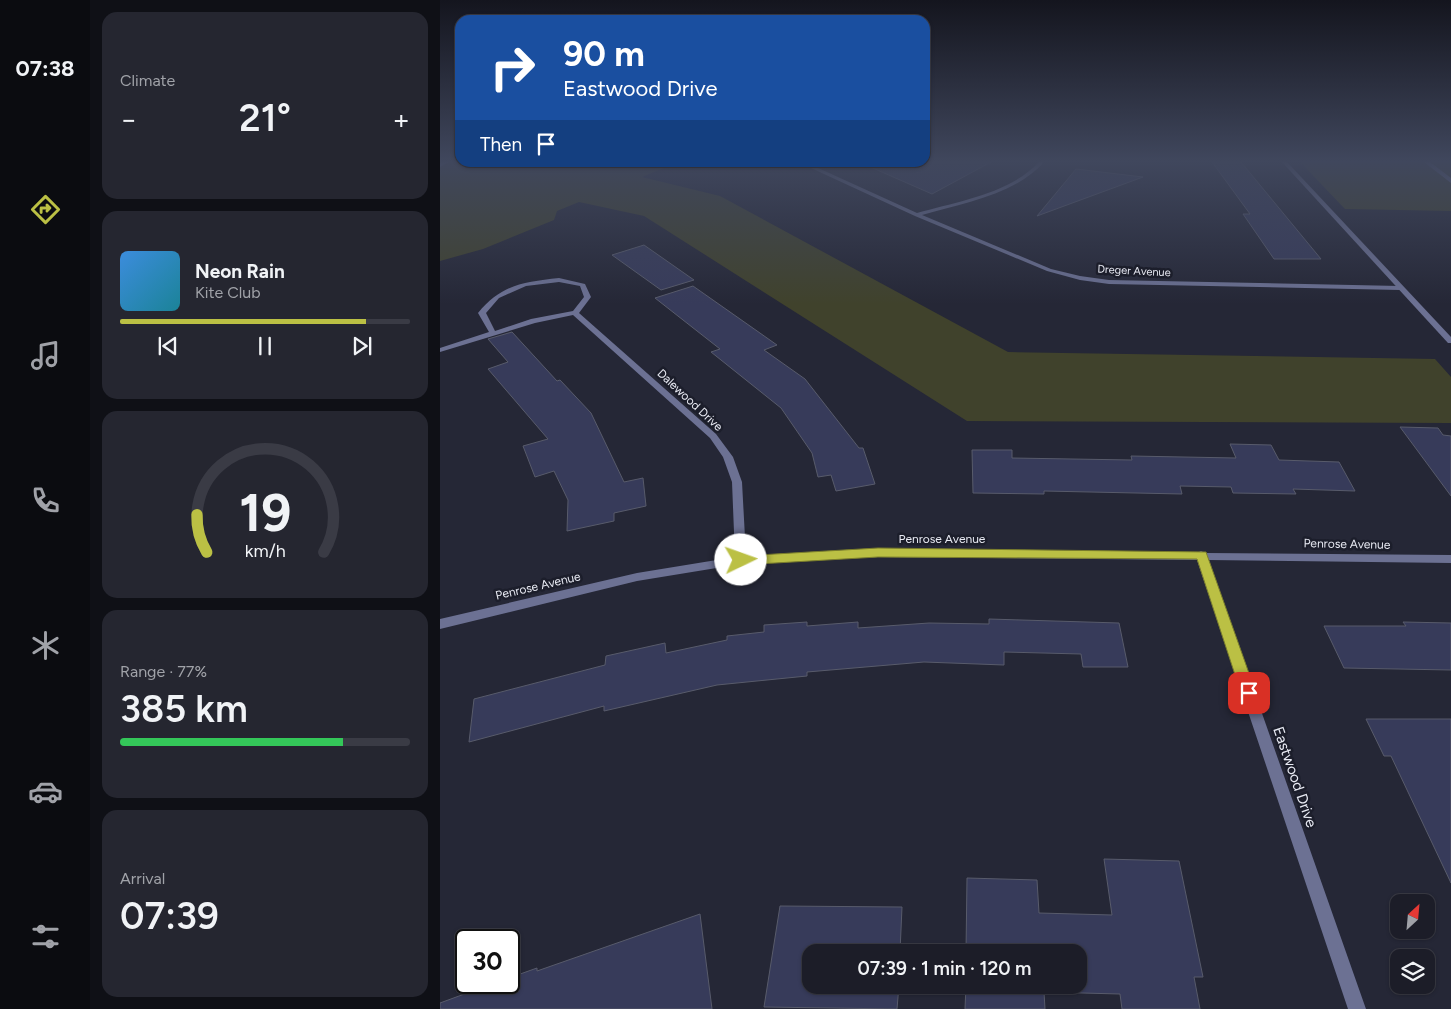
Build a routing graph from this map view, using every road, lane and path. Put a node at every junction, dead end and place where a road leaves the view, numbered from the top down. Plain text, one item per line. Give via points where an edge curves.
1 (904, 209) edge
2 (936, 209) edge
3 (1327, 209) edge
4 (917, 215) junction
5 (1400, 288) junction
6 (575, 314) junction
7 (493, 333) junction
8 (1451, 341) edge
9 (440, 350) edge
10 (1201, 555) junction
11 (1451, 559) edge
12 (741, 560) junction
13 (440, 624) edge
14 (1357, 1009) edge

1 - 4 street, Dreger Avenue
2 - 4 street
3 - 5 street
4 - 5 street, Dreger Avenue via 1049,270 1080,278 1110,282
5 - 8 street
6 - 7 street
6 - 7 street via 588,297 583,285 558,280 524,284 497,297 482,313
6 - 12 street, Dalewood Drive via 713,436 728,457 737,482
7 - 9 street
10 - 11 street, Penrose Avenue
10 - 12 street, Penrose Avenue via 878,553
10 - 14 street, Eastwood Drive
12 - 13 street, Penrose Avenue via 637,577

